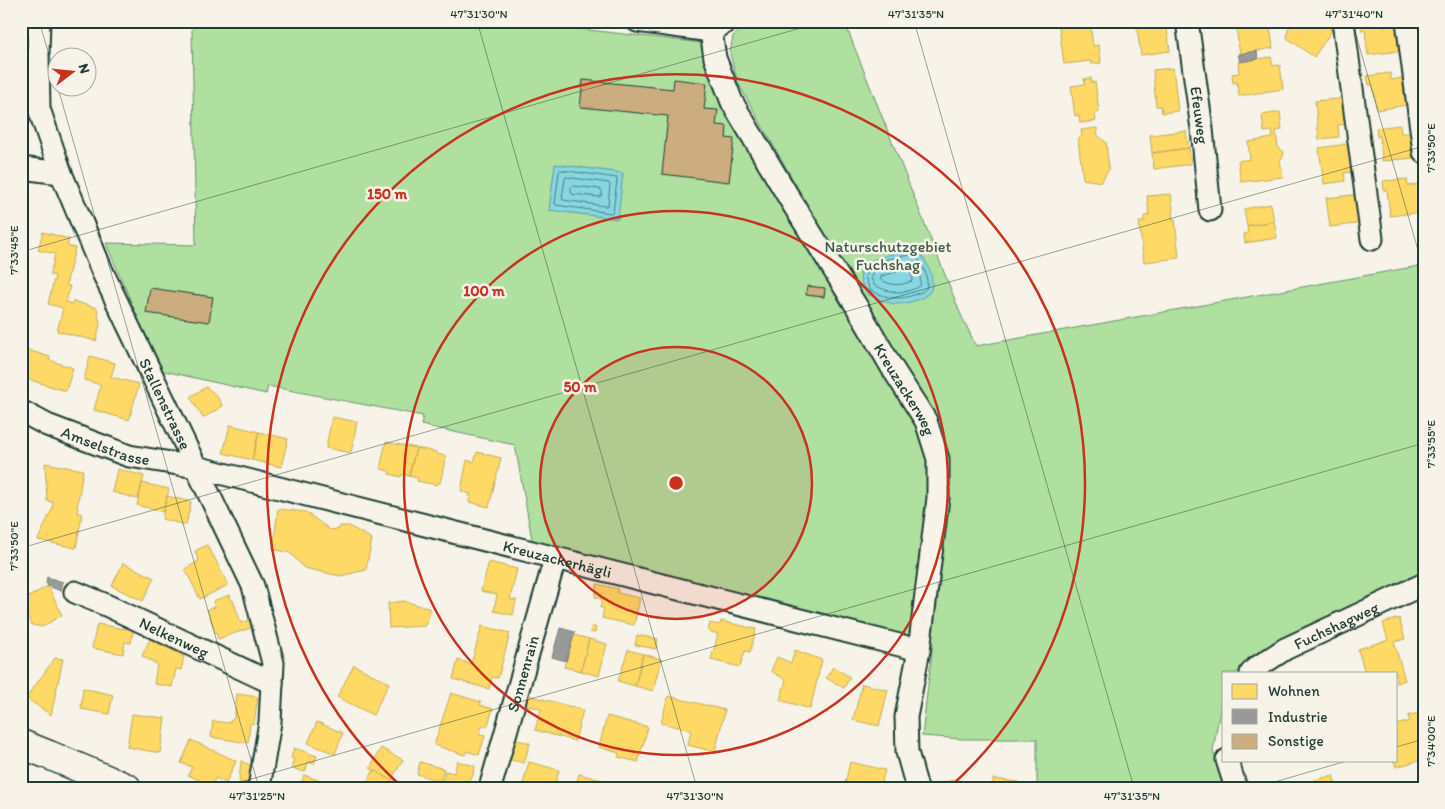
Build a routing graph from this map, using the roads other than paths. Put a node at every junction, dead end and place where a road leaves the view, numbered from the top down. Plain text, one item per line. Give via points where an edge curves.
1 (39, 21) edge
2 (637, 21) edge
3 (1187, 21) edge
4 (1343, 21) edge
5 (1407, 21) edge
6 (720, 26) edge
7 (1424, 152) edge
8 (21, 168) edge
9 (61, 173) junction
10 (1210, 210) dead end
11 (1372, 239) dead end
12 (21, 411) edge
13 (196, 467) junction
14 (555, 559) junction
15 (1424, 584) edge
16 (75, 592) dead end
17 (919, 650) junction
18 (1252, 672) edge
19 (272, 683) junction
20 (21, 744) edge
21 (1228, 762) edge
22 (127, 788) edge
23 (259, 788) edge
24 (490, 788) edge
25 (917, 788) edge
26 (1236, 788) edge

1 - 9 street, Stallenstrasse via 39,109
2 - 6 street
3 - 10 street, Efeuweg
4 - 11 street
5 - 7 street
6 - 17 street, Kreuzackerweg via 716,58 732,102 926,421 938,459 938,498
8 - 9 street
9 - 13 street, Stallenstrasse via 103,273
12 - 13 street, Amselstrasse via 47,425 129,456
13 - 14 street, Kreuzackerhägli
13 - 19 street, Stallenstrasse via 253,586 273,663
14 - 17 street, Kreuzackerhägli
14 - 24 street, Sonnenrain
15 - 18 street, Fuchshagweg via 1285,648
16 - 19 street, Nelkenweg
17 - 25 street, Kreuzackerweg via 906,717 907,752
19 - 23 street, Stallenstrasse via 270,722
20 - 22 main road
21 - 26 street

